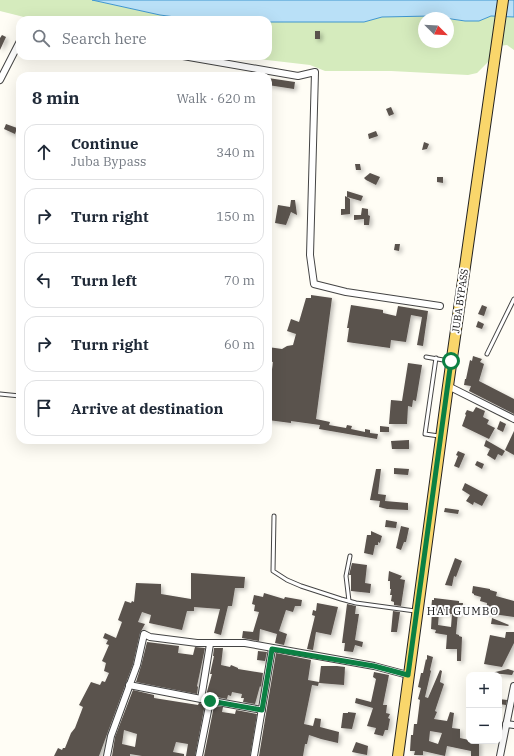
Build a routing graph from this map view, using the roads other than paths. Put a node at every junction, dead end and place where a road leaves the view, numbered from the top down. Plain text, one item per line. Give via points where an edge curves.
1 (503, 0) edge
2 (16, 49) edge
3 (206, 60) edge
4 (0, 80) edge
5 (514, 299) edge
6 (440, 306) dead end
7 (487, 354) dead end
8 (426, 356) dead end
9 (436, 358) junction
10 (451, 361) junction
11 (448, 386) junction
12 (0, 394) edge
13 (16, 396) edge
14 (514, 419) edge
15 (441, 436) junction
16 (274, 516) dead end
17 (350, 556) dead end
18 (349, 601) junction
19 (418, 611) junction
20 (210, 644) junction
21 (272, 649) junction
22 (408, 675) junction
23 (129, 685) junction
24 (514, 686) edge
25 (201, 699) junction
26 (210, 701) junction
27 (262, 710) junction
28 (506, 724) junction
29 (514, 725) edge
30 (107, 756) edge
31 (199, 756) edge
32 (254, 756) edge
33 (398, 756) edge
34 (500, 756) edge

1 - 10 main road, JUBA BYPASS
2 - 4 street
3 - 6 street via 298,76 315,72 310,255 314,284 346,292
5 - 7 lane
8 - 9 lane
9 - 10 lane
9 - 15 lane via 425,434
10 - 11 main road, JUBA BYPASS
11 - 14 street
11 - 15 main road, JUBA BYPASS
12 - 13 lane
15 - 19 main road, JUBA BYPASS
16 - 18 lane via 273,571 301,586
17 - 18 lane via 346,576
18 - 19 lane
19 - 22 main road, JUBA BYPASS
20 - 21 street via 245,643
20 - 23 street via 150,637 144,634 137,665
20 - 25 street
21 - 22 street via 374,666
21 - 27 street
22 - 33 main road, JUBA BYPASS
23 - 25 street
23 - 30 street via 111,736
24 - 28 street
25 - 26 street
26 - 27 street
26 - 31 street
27 - 32 street
28 - 29 street
28 - 34 street

